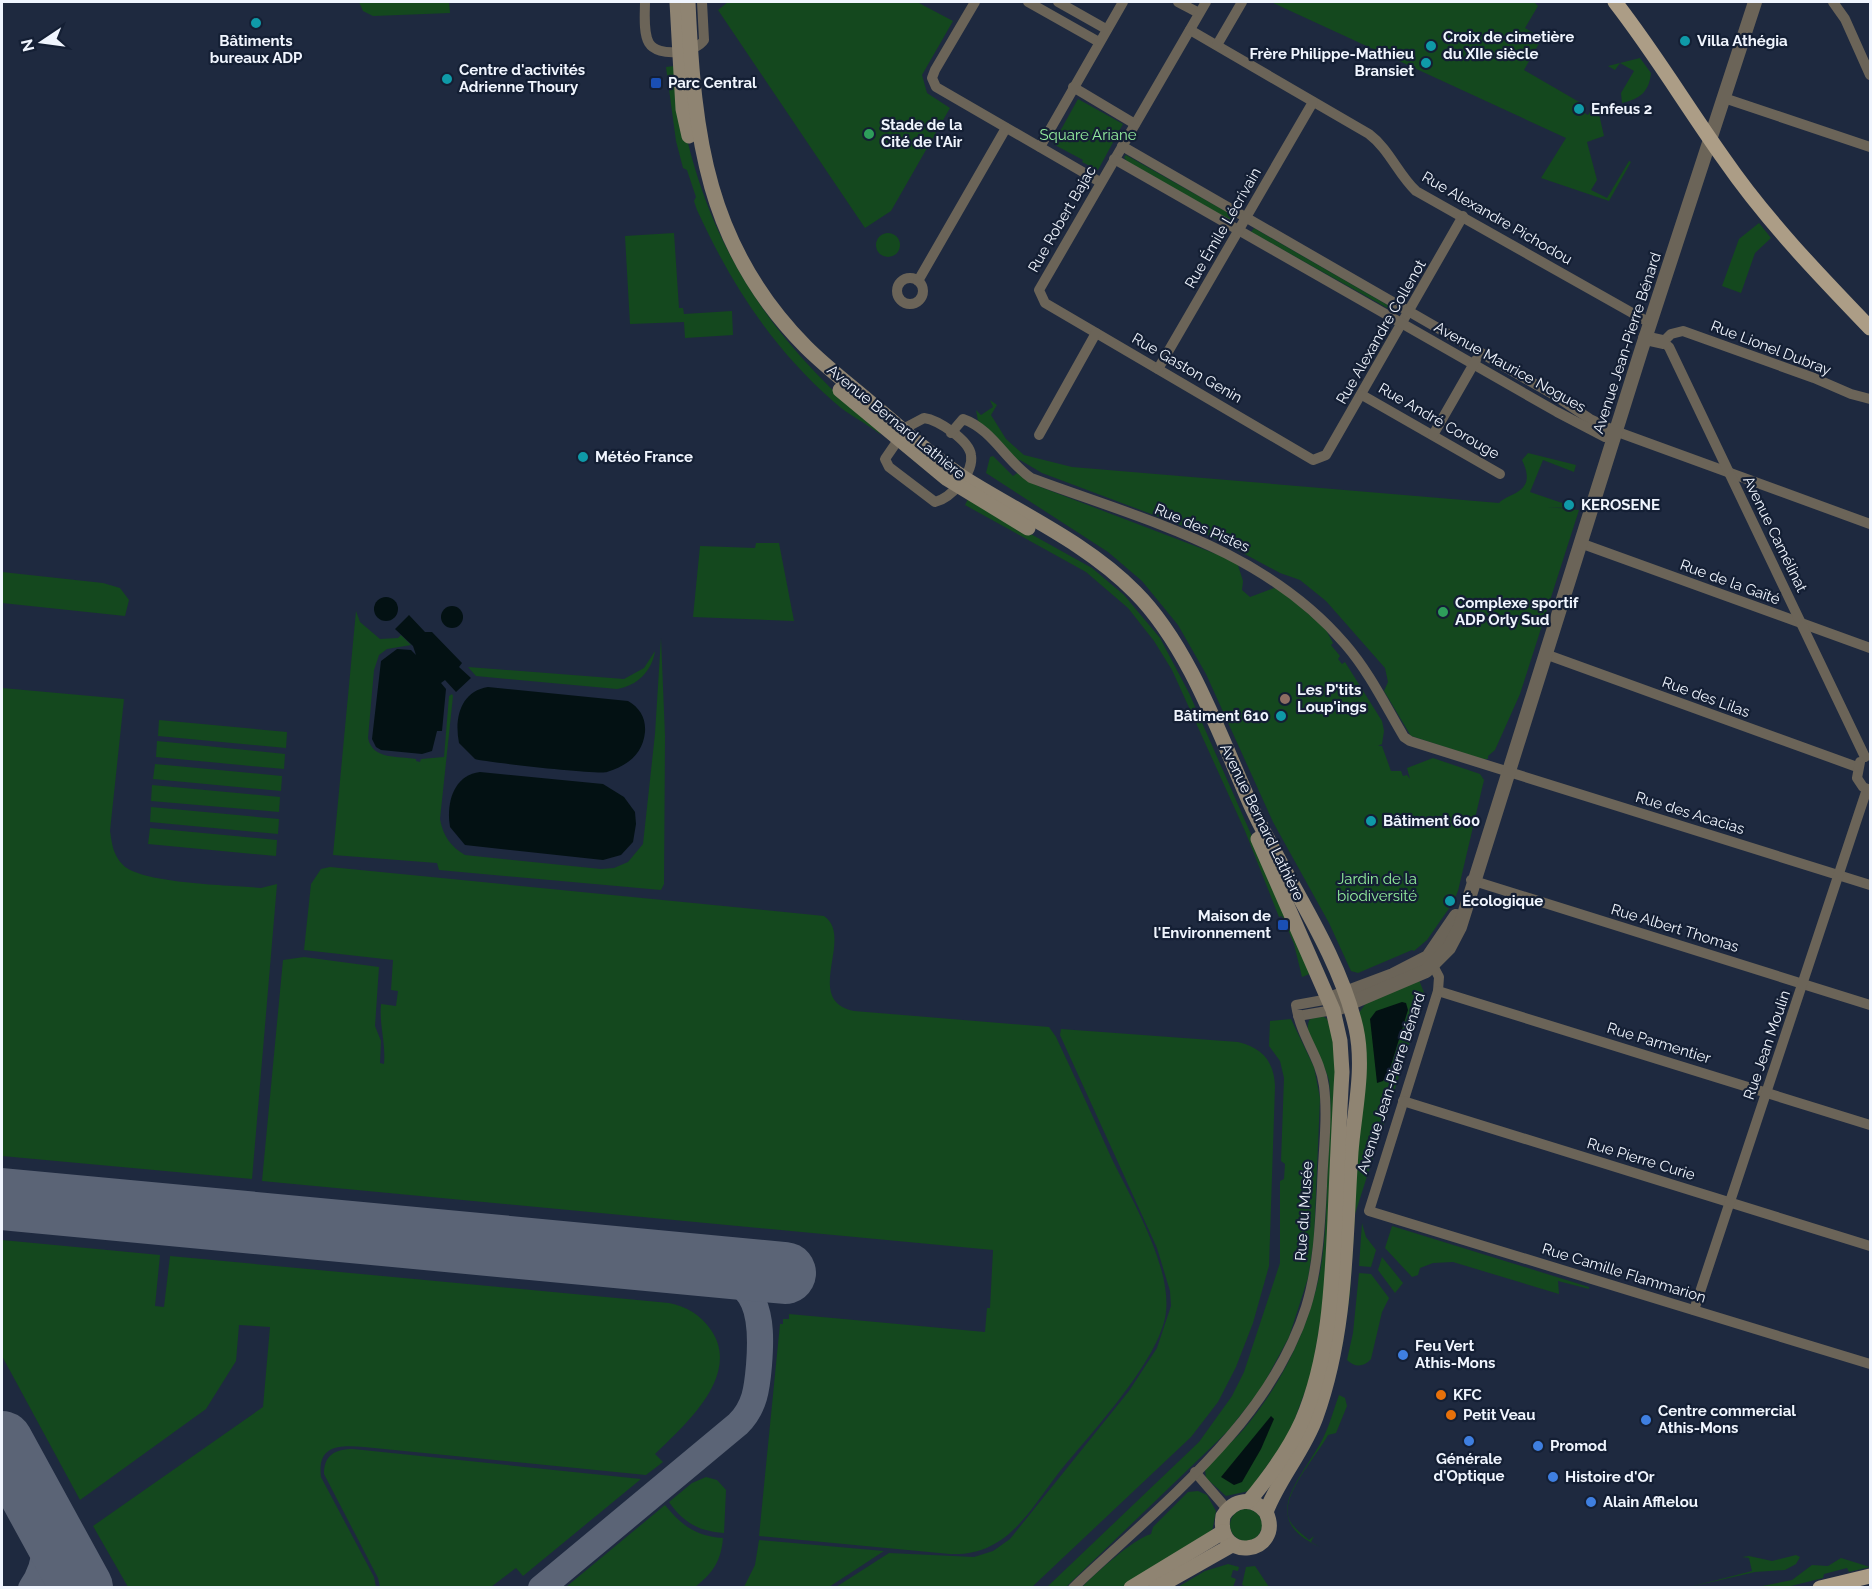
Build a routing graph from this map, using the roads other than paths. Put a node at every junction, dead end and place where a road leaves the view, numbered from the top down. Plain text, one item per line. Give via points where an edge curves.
1 (645, 2) edge
2 (677, 2) edge
3 (688, 2) edge
4 (702, 2) edge
5 (975, 2) edge
6 (1028, 2) edge
7 (1058, 2) edge
8 (1123, 2) edge
9 (1178, 2) edge
10 (1206, 2) edge
11 (1242, 2) edge
12 (1616, 2) edge
13 (1755, 2) edge
14 (1833, 2) edge
15 (1199, 13) junction
16 (1106, 29) junction
17 (1190, 30) junction
18 (1099, 42) junction
19 (1217, 45) junction
20 (685, 50) junction
21 (1870, 75) edge
22 (1073, 87) junction
23 (1724, 98) junction
24 (1313, 102) junction
25 (1135, 124) junction
26 (1006, 128) junction
27 (1713, 134) junction
28 (1122, 146) junction
29 (1040, 147) junction
30 (1870, 147) edge
31 (1114, 159) junction
32 (1100, 182) junction
33 (1463, 216) junction
34 (1246, 217) junction
35 (1239, 231) junction
36 (918, 280) dead end
37 (1041, 298) joint
38 (1410, 312) junction
39 (1650, 323) junction
40 (1403, 325) junction
41 (1870, 328) edge
42 (1096, 333) junction
43 (1645, 338) junction
44 (1664, 342) junction
45 (1480, 353) junction
46 (1473, 364) junction
47 (1158, 369) junction
48 (1362, 395) junction
49 (1870, 399) edge
50 (1616, 431) junction
51 (951, 433) junction
52 (901, 435) junction
53 (1039, 435) dead end
54 (1433, 435) junction
55 (1321, 459) joint
56 (1726, 471) junction
57 (1500, 474) dead end
58 (960, 482) junction
59 (1870, 524) edge
60 (1580, 543) junction
61 (1800, 623) junction
62 (1870, 648) edge
63 (1545, 654) junction
64 (1868, 757) edge
65 (1857, 767) junction
66 (1504, 771) junction
67 (1869, 790) edge
68 (1839, 875) junction
69 (1473, 881) junction
70 (1870, 885) edge
71 (1431, 961) junction
72 (1803, 984) junction
73 (1438, 991) junction
74 (1346, 999) junction
75 (1331, 1004) junction
76 (1870, 1005) edge
77 (1767, 1093) junction
78 (1403, 1101) junction
79 (1870, 1125) edge
80 (1730, 1202) junction
81 (1369, 1211) joint
82 (1870, 1246) edge
83 (1694, 1310) junction
84 (1870, 1364) edge
85 (1195, 1472) junction
86 (1249, 1501) junction
87 (1227, 1509) junction
88 (1266, 1512) junction
89 (1223, 1532) junction
90 (1233, 1545) junction
91 (1870, 1576) edge
92 (1073, 1587) edge
93 (1131, 1587) edge
94 (1156, 1587) edge
95 (1820, 1587) edge

1 - 20 street via 648,43 661,51
2 - 20 main road, Avenue Bernard Lathière
3 - 20 main road, Avenue Bernard Lathière
4 - 20 street via 704,40 698,47
5 - 26 street via 935,70 934,83
6 - 18 street
7 - 16 street
8 - 16 street
9 - 15 street
10 - 15 street, Rue Robert Bajac
11 - 19 street
12 - 27 main road via 1666,60
13 - 23 street, Avenue Jean-Pierre Bénard
14 - 21 street via 1845,19
15 - 17 street, Rue Robert Bajac
16 - 18 street
17 - 19 street, Rue Alexandre Pichodou
17 - 25 street, Rue Robert Bajac
18 - 22 street
19 - 24 street, Rue Alexandre Pichodou
20 - 52 main road, Avenue Bernard Lathière via 702,156 722,218 748,270 804,345
22 - 25 street
22 - 29 street
23 - 27 street, Avenue Jean-Pierre Bénard
23 - 30 street
24 - 33 street, Rue Alexandre Pichodou via 1378,141 1402,178 1416,191
24 - 34 street, Rue Émile Lécrivain
25 - 28 street, Rue Robert Bajac
26 - 29 street
26 - 36 street
27 - 39 street, Avenue Jean-Pierre Bénard
27 - 41 main road via 1786,235
28 - 31 street, Rue Robert Bajac
28 - 34 street, Avenue Maurice Nogues
29 - 32 street
31 - 32 street, Rue Robert Bajac
31 - 35 street, Avenue Maurice Nogues
32 - 37 street, Rue Robert Bajac via 1039,290
33 - 38 street, Rue Alexandre Collenot
33 - 39 street, Rue Alexandre Pichodou
34 - 35 street, Rue Émile Lécrivain
34 - 38 street, Avenue Maurice Nogues
35 - 40 street, Avenue Maurice Nogues
35 - 47 street, Rue Émile Lécrivain
37 - 42 street, Rue Gaston Genin
38 - 40 street, Rue Alexandre Collenot
38 - 45 street, Avenue Maurice Nogues
39 - 43 street, Avenue Jean-Pierre Bénard
40 - 46 street, Avenue Maurice Nogues
40 - 48 street, Rue Alexandre Collenot
42 - 47 street, Rue Gaston Genin
42 - 53 street
43 - 44 street
43 - 50 street, Avenue Jean-Pierre Bénard
44 - 49 street, Rue Lionel Dubray via 1671,334 1683,331
44 - 56 street, Avenue Camélinat
45 - 46 street
45 - 50 street, Avenue Maurice Nogues
46 - 50 street, Avenue Maurice Nogues via 1605,437
46 - 54 street
47 - 55 street, Rue Gaston Genin via 1313,460
48 - 54 street, Rue André Corouge
48 - 55 street, Rue Alexandre Collenot
50 - 56 street
50 - 60 street, Avenue Jean-Pierre Bénard
51 - 52 street via 934,420 924,418 912,422
51 - 58 street via 971,453 971,463
51 - 66 street, Rue des Pistes via 963,419 969,421 1031,478 1256,567 1308,606 1338,635 1374,684 1404,736 1420,745
52 - 58 main road, Avenue Bernard Lathière
52 - 58 street via 885,456 887,465 928,500 940,501
54 - 57 street, Rue André Corouge
56 - 59 street
56 - 61 street, Avenue Camélinat
58 - 74 main road, Avenue Bernard Lathière via 1093,558 1135,591 1157,616 1185,661 1256,816 1314,924
58 - 75 main road, Avenue Bernard Lathière via 1091,564 1126,593 1150,620 1187,681
60 - 61 street, Rue de la Gaîté
60 - 63 street, Avenue Jean-Pierre Bénard
61 - 62 street, Rue de la Gaîté
61 - 64 street, Avenue Camélinat
63 - 65 street, Rue des Lilas
63 - 66 street, Avenue Jean-Pierre Bénard via 1532,694 1518,718
64 - 65 street
65 - 67 street via 1857,778
66 - 68 street, Rue des Acacias
66 - 69 street, Avenue Jean-Pierre Bénard
67 - 68 street, Rue Jean Moulin
68 - 70 street, Rue des Acacias
68 - 72 street, Rue Jean Moulin
69 - 71 street, Avenue Jean-Pierre Bénard via 1460,927 1449,948
69 - 72 street, Rue Albert Thomas
71 - 73 street, Avenue Jean-Pierre Bénard via 1439,977
71 - 74 street, Avenue Jean-Pierre Bénard via 1415,978
72 - 76 street, Rue Albert Thomas
72 - 77 street, Rue Jean Moulin
73 - 77 street, Rue Parmentier
73 - 78 street, Avenue Jean-Pierre Bénard
74 - 75 street, Avenue Jean-Pierre Bénard
74 - 88 main road, Avenue Bernard Lathière via 1358,1039 1359,1074 1339,1325 1315,1421
75 - 85 street, Rue du Musée via 1297,1011 1325,1089 1320,1234 1314,1274 1297,1331 1270,1385 1238,1428
75 - 86 main road, Avenue Bernard Lathière via 1342,1072 1326,1331 1302,1419 1273,1471
77 - 79 street, Rue Parmentier
77 - 80 street, Rue Jean Moulin
78 - 80 street, Rue Pierre Curie
78 - 81 street, Avenue Jean-Pierre Bénard
80 - 82 street, Rue Pierre Curie
80 - 83 street, Rue Jean Moulin
81 - 83 street, Rue Camille Flammarion
83 - 84 street, Rue Camille Flammarion
85 - 87 street
85 - 92 street, Rue du Musée
86 - 87 main road
86 - 88 main road
87 - 89 main road
88 - 90 main road, Avenue Bernard Lathière via 1269,1529 1263,1542 1245,1549
89 - 90 main road
89 - 93 main road
90 - 94 main road, Avenue Bernard Lathière
91 - 95 main road

